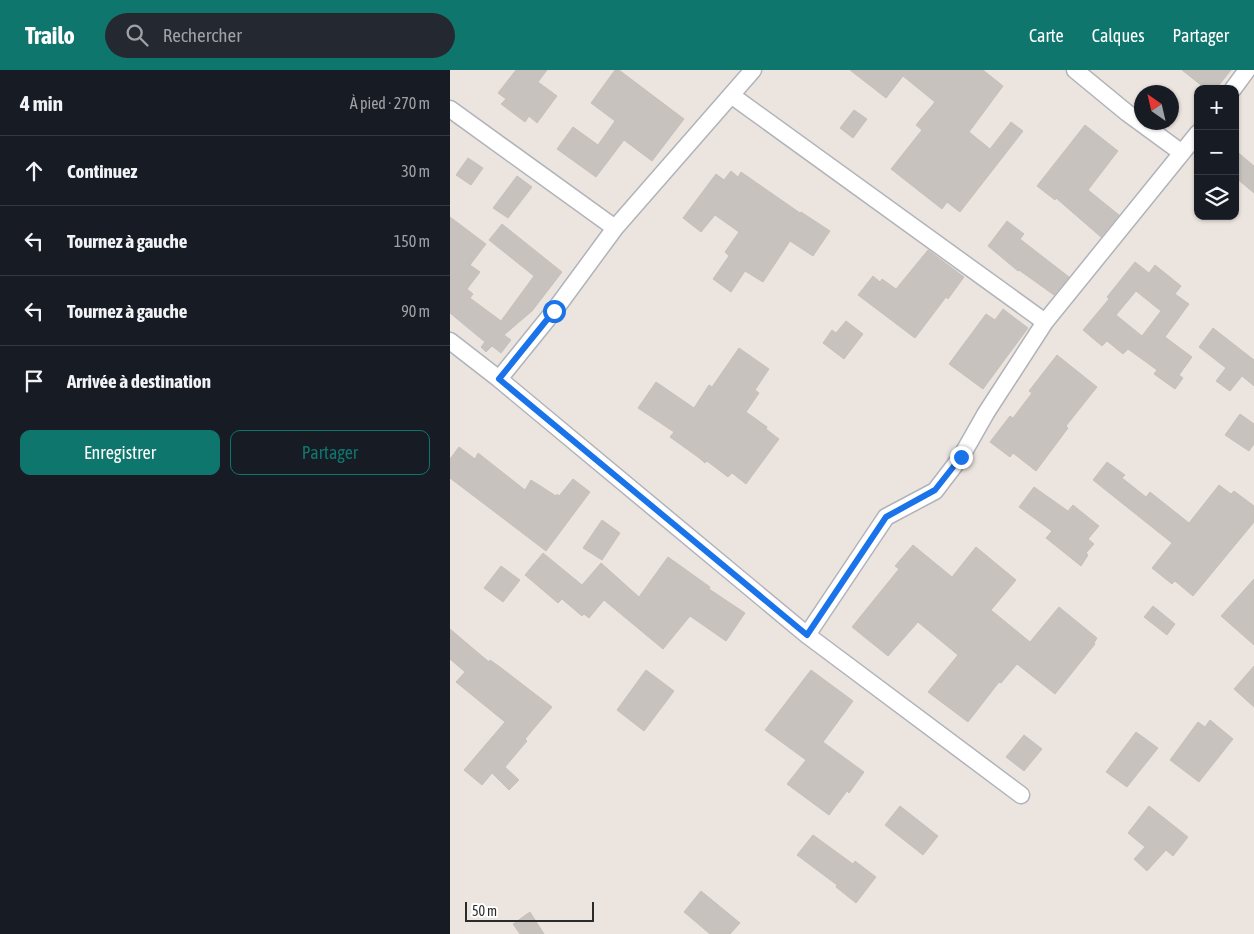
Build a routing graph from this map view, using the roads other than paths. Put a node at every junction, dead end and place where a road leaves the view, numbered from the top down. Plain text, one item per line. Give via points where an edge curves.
1 (753, 70) edge
2 (1075, 70) edge
3 (1248, 70) edge
4 (1236, 85) edge
5 (731, 95) junction
6 (450, 109) edge
7 (1194, 138) edge
8 (1182, 153) junction
9 (615, 228) junction
10 (1045, 322) junction
11 (450, 341) edge
12 (499, 379) junction
13 (807, 635) junction
14 (1022, 795) dead end

1 - 5 street
2 - 8 street
3 - 4 street
5 - 9 street
5 - 10 street
6 - 9 street
7 - 8 street
8 - 10 street
9 - 12 street
10 - 13 street via 961,457 935,490 886,517
11 - 12 street
12 - 13 street
13 - 14 street

